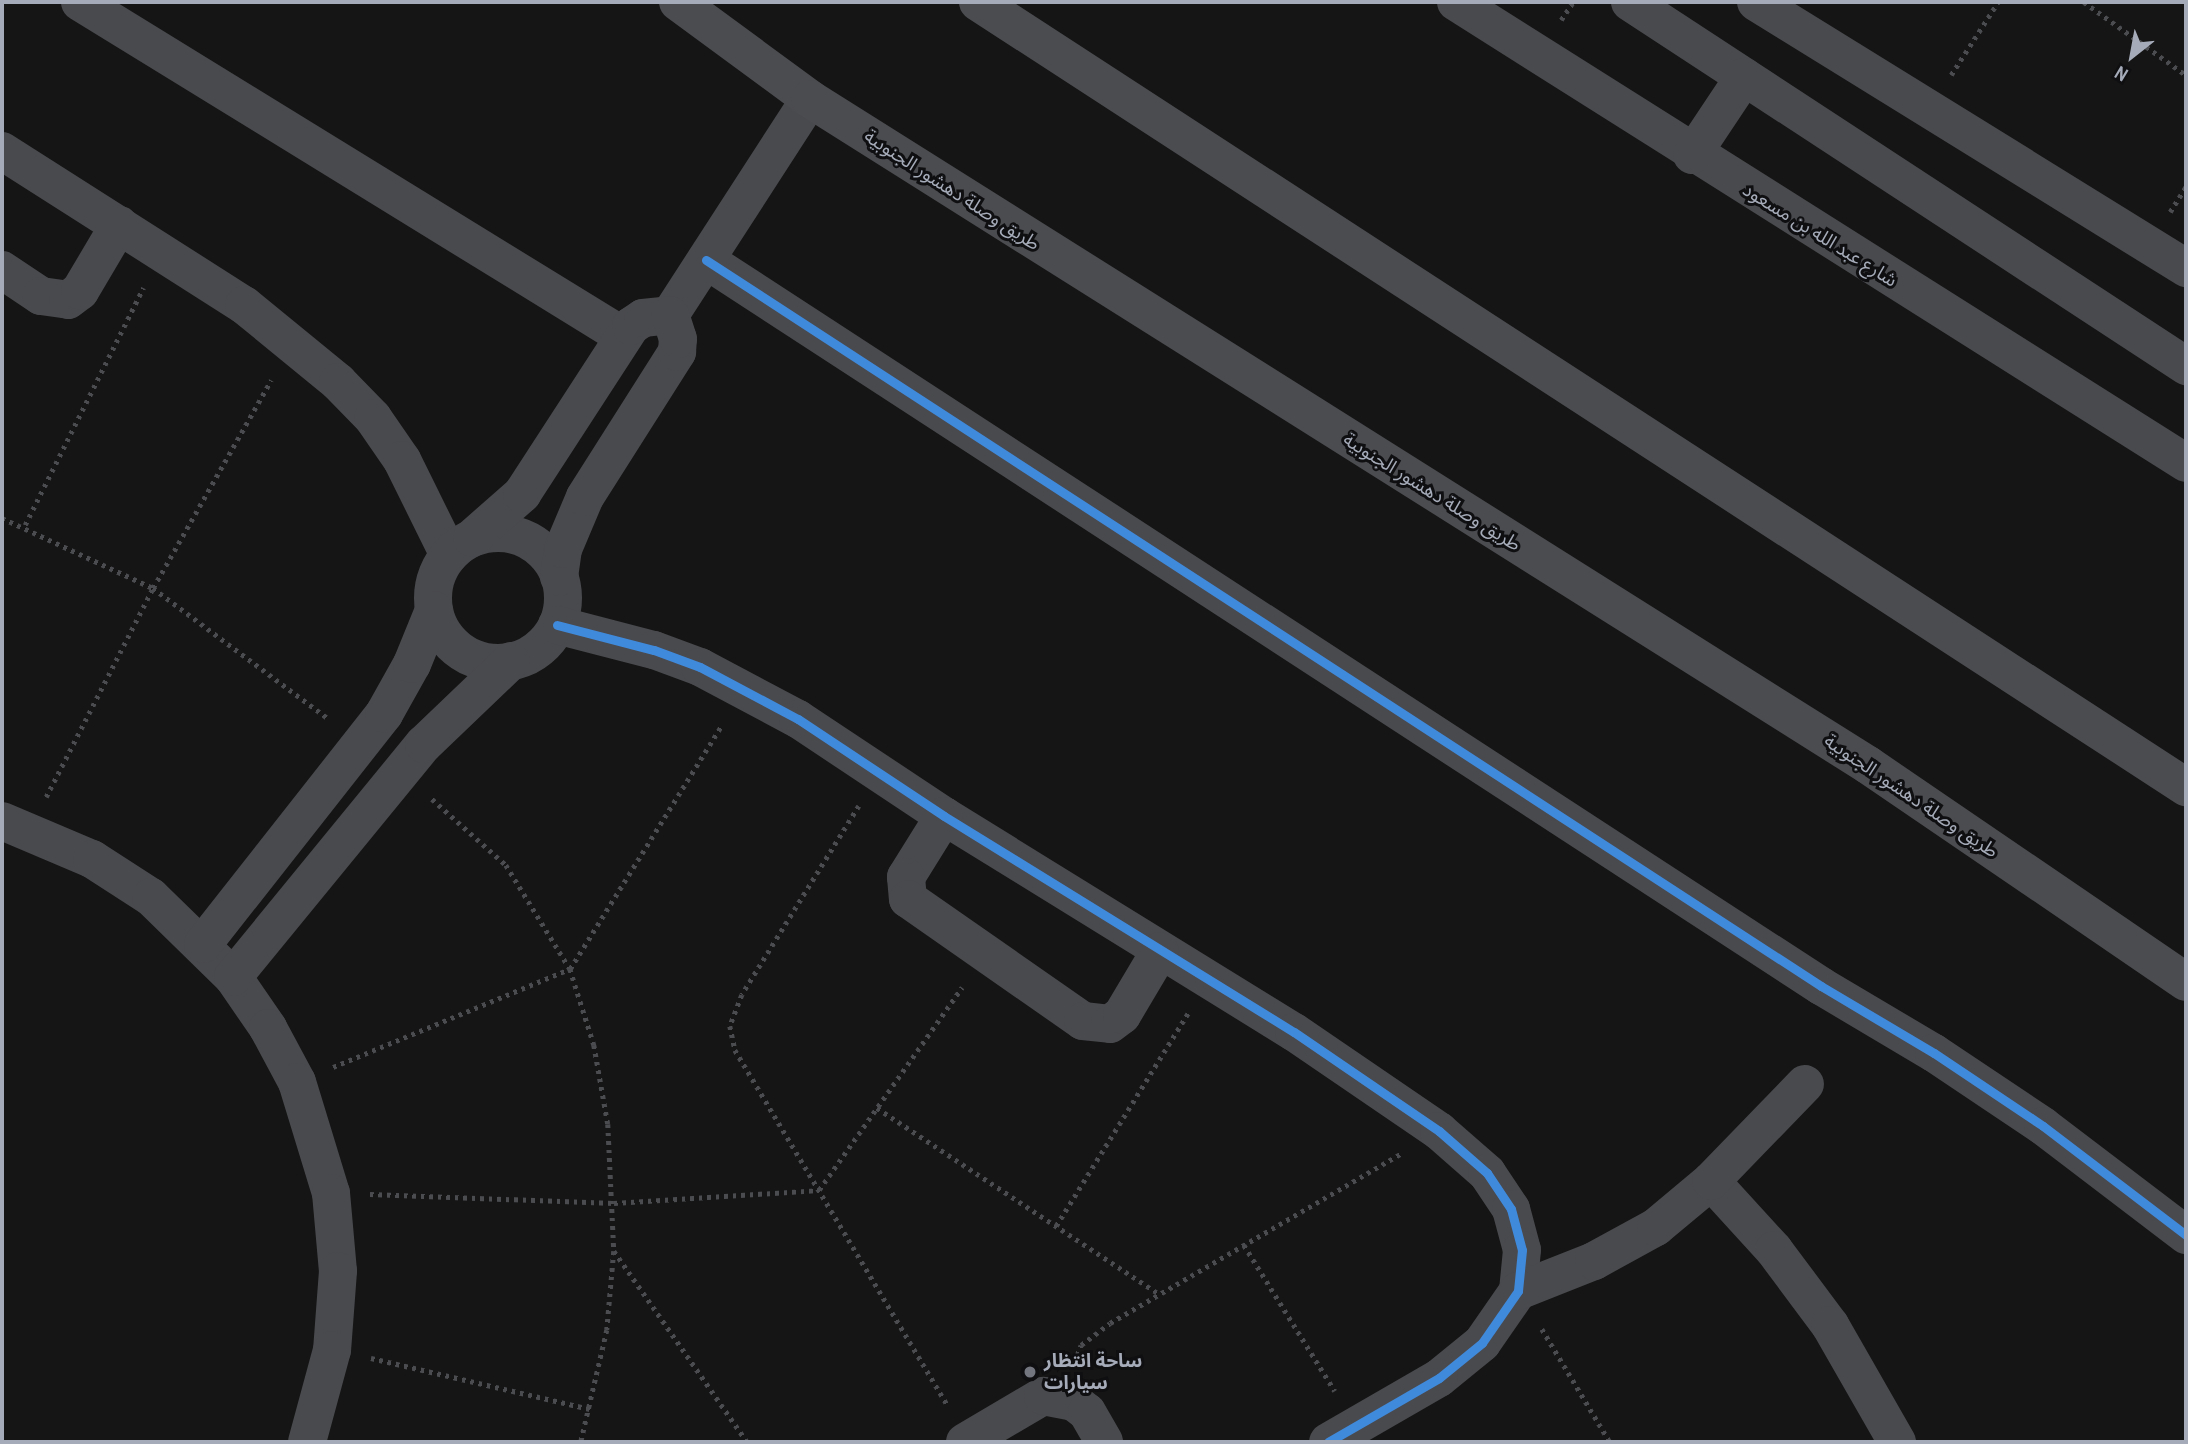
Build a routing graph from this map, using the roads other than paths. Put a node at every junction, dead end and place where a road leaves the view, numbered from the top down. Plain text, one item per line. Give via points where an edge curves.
1 (80, 2) edge
2 (678, 2) edge
3 (978, 2) edge
4 (1456, 2) edge
5 (1630, 2) edge
6 (1756, 2) edge
7 (1744, 77) junction
8 (810, 99) junction
9 (2, 151) edge
10 (1692, 155) junction
11 (119, 225) junction
12 (706, 260) junction
13 (2186, 268) edge
14 (2, 270) edge
15 (670, 315) junction
16 (623, 336) junction
17 (2186, 366) edge
18 (2186, 463) edge
19 (461, 547) junction
20 (559, 577) junction
21 (434, 610) junction
22 (557, 625) junction
23 (511, 662) junction
24 (2186, 787) edge
25 (944, 816) junction
26 (16, 825) edge
27 (203, 944) junction
28 (1160, 951) junction
29 (233, 977) junction
30 (2186, 982) edge
31 (1805, 1084) dead end
32 (1711, 1181) junction
33 (2186, 1235) edge
34 (1518, 1291) junction
35 (1343, 1434) edge
36 (967, 1441) edge
37 (307, 1442) edge
38 (1104, 1442) edge
39 (1897, 1442) edge

1 - 16 street
2 - 8 highway, طريق وصلة دهشور الجنوبية
3 - 24 highway
4 - 10 street, شارع عبد الله بن مسعود
5 - 7 street
6 - 13 street
7 - 10 street
7 - 17 street
8 - 12 street
8 - 30 highway, طريق وصلة دهشور الجنوبية via 1868,765
9 - 11 street
10 - 18 street, شارع عبد الله بن مسعود
11 - 14 street via 80,290 68,300 41,296
11 - 19 street via 292,342 373,418
12 - 15 street
12 - 33 street via 1809,978 1934,1053 2043,1126
15 - 16 street via 643,318
15 - 20 street via 677,352 585,497 564,549
16 - 19 street via 522,494
19 - 20 street via 493,533 534,544
19 - 21 street via 435,581
20 - 22 street via 562,609
21 - 23 street via 441,629 462,652 491,663
21 - 27 street via 398,689 361,743
22 - 23 street via 546,642
22 - 25 street via 653,650 745,688
23 - 29 street via 445,722
25 - 28 street
25 - 28 street via 906,877 908,899 1083,1021 1110,1024 1122,1015
26 - 27 street via 92,859 151,897
27 - 29 street
28 - 34 street via 1294,1032 1439,1131 1487,1173 1511,1209 1522,1250
29 - 37 street via 297,1082 331,1193 338,1271 332,1350
31 - 32 street
32 - 34 street via 1656,1227 1594,1261
32 - 39 street via 1774,1250 1830,1325
34 - 35 street via 1482,1343 1439,1378
36 - 38 street via 1042,1396 1074,1402 1087,1412

